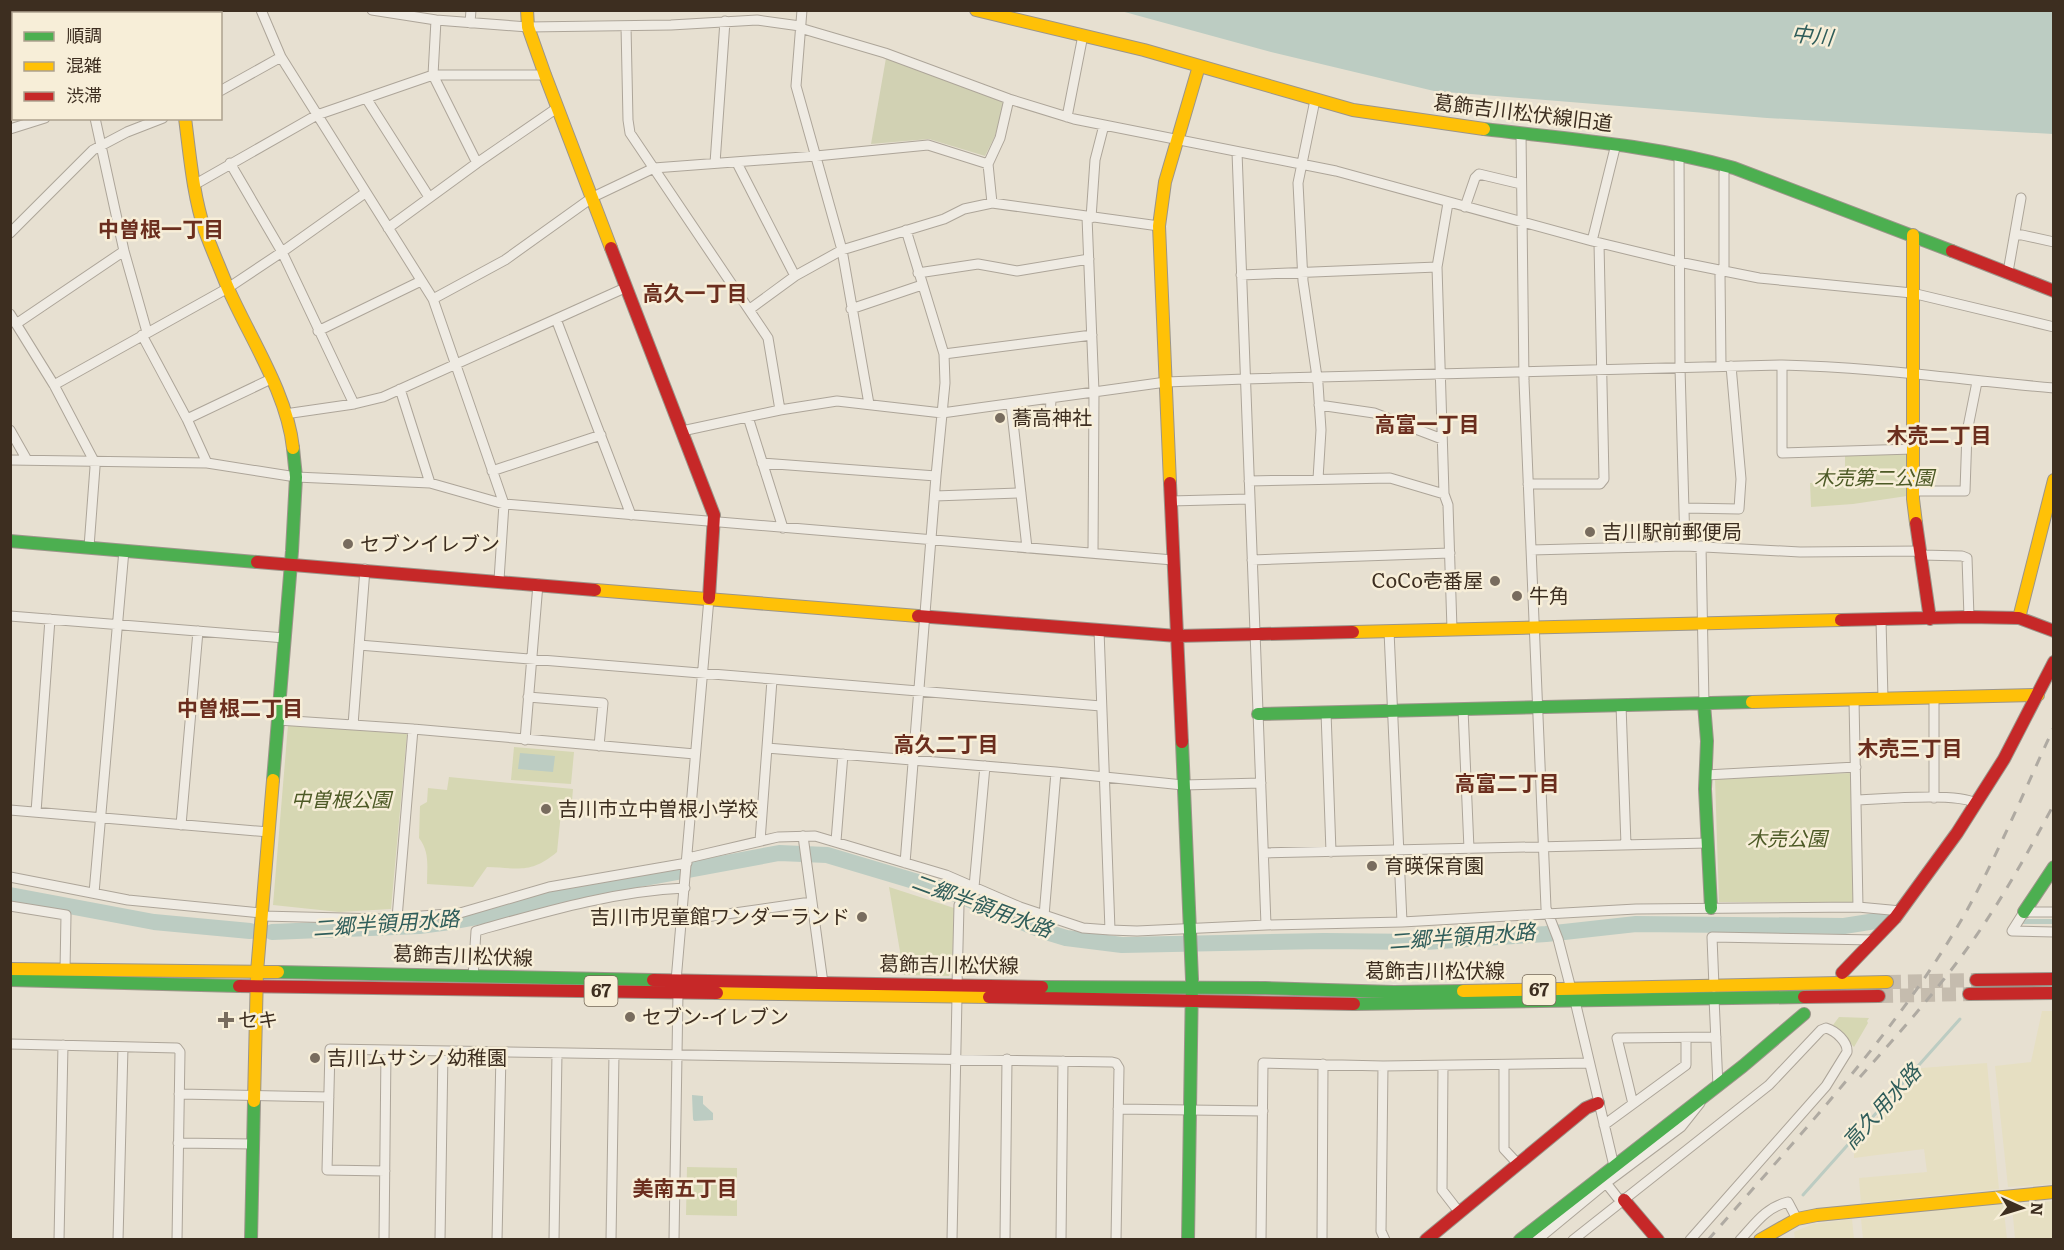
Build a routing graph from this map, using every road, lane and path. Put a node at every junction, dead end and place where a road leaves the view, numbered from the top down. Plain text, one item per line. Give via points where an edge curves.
1 (261, 10) edge
2 (372, 10) edge
3 (471, 10) edge
4 (528, 10) edge
5 (802, 10) edge
6 (976, 10) edge
7 (436, 20) junction
8 (725, 21) junction
9 (470, 23) junction
10 (627, 26) junction
11 (528, 27) junction
12 (800, 27) junction
13 (1083, 35) junction
14 (281, 57) junction
15 (1199, 66) junction
16 (433, 75) junction
17 (545, 75) junction
18 (222, 90) edge
19 (366, 98) junction
20 (1009, 99) junction
21 (1315, 100) junction
22 (557, 108) junction
23 (317, 115) junction
24 (1067, 117) junction
25 (39, 120) edge
26 (96, 120) edge
27 (158, 120) edge
28 (185, 120) edge
29 (1104, 125) junction
30 (10, 129) edge
31 (1521, 132) junction
32 (1177, 140) junction
33 (102, 144) junction
34 (1616, 144) junction
35 (1237, 152) junction
36 (1679, 154) junction
37 (816, 156) junction
38 (230, 163) junction
39 (477, 163) junction
40 (715, 163) junction
41 (737, 163) junction
42 (988, 164) junction
43 (1301, 164) junction
44 (1726, 166) junction
45 (654, 168) junction
46 (1521, 184) junction
47 (194, 185) junction
48 (365, 193) junction
49 (429, 197) junction
50 (593, 197) junction
51 (2021, 198) dead end
52 (992, 203) junction
53 (1448, 203) junction
54 (1465, 207) junction
55 (1089, 218) junction
56 (1521, 222) junction
57 (1159, 226) junction
58 (388, 228) junction
59 (906, 231) junction
60 (10, 232) edge
61 (1913, 235) junction
62 (2015, 235) junction
63 (1595, 242) junction
64 (2054, 242) edge
65 (842, 250) junction
66 (124, 251) junction
67 (282, 252) junction
68 (1089, 259) junction
69 (1679, 262) junction
70 (1437, 267) junction
71 (1722, 271) junction
72 (1302, 272) junction
73 (2008, 272) junction
74 (918, 273) junction
75 (1241, 275) junction
76 (795, 276) junction
77 (421, 281) junction
78 (922, 285) junction
79 (228, 288) junction
80 (627, 288) junction
81 (2054, 291) edge
82 (1912, 293) junction
83 (433, 299) junction
84 (750, 309) junction
85 (851, 309) junction
86 (10, 314) edge
87 (556, 319) junction
88 (16, 324) junction
89 (2054, 327) edge
90 (318, 331) junction
91 (145, 333) junction
92 (1092, 335) junction
93 (944, 354) junction
94 (456, 364) junction
95 (1782, 365) junction
96 (1726, 366) junction
97 (1680, 368) junction
98 (1602, 370) junction
99 (1524, 372) junction
100 (1912, 374) junction
101 (1440, 375) junction
102 (1317, 378) junction
103 (271, 379) junction
104 (1245, 379) junction
105 (1166, 382) junction
106 (1977, 382) junction
107 (54, 385) junction
108 (2054, 388) edge
109 (400, 389) junction
110 (1094, 392) junction
111 (1051, 399) junction
112 (354, 404) junction
113 (869, 404) junction
114 (1011, 404) junction
115 (1319, 405) junction
116 (780, 410) junction
117 (942, 413) junction
118 (285, 414) junction
119 (748, 417) junction
120 (187, 419) junction
121 (1013, 422) junction
122 (10, 430) edge
123 (682, 431) junction
124 (601, 435) junction
125 (1442, 439) junction
126 (1912, 449) junction
127 (10, 460) edge
128 (27, 460) junction
129 (94, 461) junction
130 (207, 463) junction
131 (762, 463) junction
132 (492, 471) junction
133 (936, 476) junction
134 (296, 477) junction
135 (1318, 479) junction
136 (2054, 480) edge
137 (1249, 482) junction
138 (430, 483) junction
139 (1528, 484) junction
140 (1913, 491) junction
141 (1021, 493) junction
142 (1444, 494) junction
143 (934, 496) junction
144 (1249, 499) junction
145 (1170, 501) junction
146 (504, 504) junction
147 (1685, 508) junction
148 (631, 515) junction
149 (715, 522) junction
150 (783, 528) junction
151 (10, 540) edge
152 (932, 540) junction
153 (1685, 546) junction
154 (1701, 546) junction
155 (89, 547) junction
156 (1027, 548) junction
157 (124, 550) junction
158 (1531, 550) junction
159 (1093, 553) junction
160 (1450, 553) junction
161 (1922, 553) junction
162 (1173, 560) junction
163 (1252, 560) junction
164 (291, 564) junction
165 (365, 569) junction
166 (498, 580) junction
167 (538, 584) junction
168 (709, 598) junction
169 (10, 616) edge
170 (926, 617) junction
171 (1970, 617) junction
172 (2019, 618) junction
173 (50, 619) junction
174 (1930, 619) junction
175 (1881, 620) junction
176 (1702, 624) junction
177 (117, 625) junction
178 (1536, 628) junction
179 (1452, 629) junction
180 (1099, 630) junction
181 (198, 631) junction
182 (1389, 631) junction
183 (2054, 631) edge
184 (1255, 635) junction
185 (1177, 636) junction
186 (285, 638) junction
187 (359, 645) junction
188 (531, 660) junction
189 (2054, 662) edge
190 (702, 674) junction
191 (772, 680) junction
192 (919, 692) junction
193 (2038, 695) junction
194 (528, 697) junction
195 (1934, 698) junction
196 (1883, 699) junction
197 (1854, 700) junction
198 (1704, 704) junction
199 (1621, 705) junction
200 (1101, 706) junction
201 (1538, 707) junction
202 (1463, 709) junction
203 (1392, 711) junction
204 (1326, 712) junction
205 (1258, 714) junction
206 (278, 720) junction
207 (353, 725) junction
208 (413, 729) junction
209 (525, 740) junction
210 (599, 746) junction
211 (767, 748) junction
212 (696, 754) junction
213 (843, 754) junction
214 (914, 759) junction
215 (985, 766) junction
216 (1856, 767) junction
217 (1056, 772) junction
218 (1706, 775) junction
219 (1104, 776) junction
220 (1261, 783) junction
221 (1183, 786) junction
222 (1935, 798) junction
223 (1857, 800) junction
224 (1975, 803) junction
225 (10, 810) edge
226 (36, 812) junction
227 (101, 818) junction
228 (181, 825) junction
229 (269, 832) junction
230 (803, 836) junction
231 (760, 841) junction
232 (836, 841) junction
233 (1708, 843) junction
234 (1626, 845) junction
235 (1544, 847) junction
236 (1469, 849) junction
237 (1399, 851) junction
238 (1331, 852) junction
239 (1264, 853) junction
240 (687, 860) junction
241 (905, 863) junction
242 (2054, 867) edge
243 (10, 877) edge
244 (685, 884) junction
245 (974, 887) junction
246 (94, 893) junction
247 (811, 902) junction
248 (959, 905) dead end
249 (10, 906) edge
250 (1858, 907) junction
251 (1711, 908) junction
252 (1901, 911) junction
253 (2024, 912) junction
254 (2054, 912) edge
255 (262, 915) junction
256 (1044, 916) junction
257 (397, 918) junction
258 (1550, 918) junction
259 (682, 919) junction
260 (1402, 922) junction
261 (1266, 925) junction
262 (1110, 930) junction
263 (1190, 932) junction
264 (2054, 932) edge
265 (1875, 940) junction
266 (10, 969) edge
267 (65, 970) junction
268 (257, 972) junction
269 (1842, 973) dead end
270 (473, 977) junction
271 (2054, 979) edge
272 (10, 980) edge
273 (1976, 980) tunnel mouth
274 (1887, 982) tunnel mouth
275 (822, 983) junction
276 (256, 987) junction
277 (677, 987) junction
278 (1192, 987) junction
279 (957, 991) junction
280 (1714, 992) junction
281 (2054, 993) edge
282 (1969, 994) tunnel mouth
283 (1573, 995) junction
284 (1879, 996) tunnel mouth
285 (1192, 1002) junction
286 (1804, 1014) dead end
287 (1716, 1037) junction
288 (1686, 1038) junction
289 (10, 1044) edge
290 (63, 1045) junction
291 (123, 1047) junction
292 (386, 1050) junction
293 (443, 1051) junction
294 (501, 1053) junction
295 (557, 1053) junction
296 (614, 1054) junction
297 (677, 1056) junction
298 (1007, 1059) junction
299 (955, 1060) junction
300 (1063, 1061) junction
301 (1589, 1063) junction
302 (1323, 1064) junction
303 (1504, 1065) junction
304 (1383, 1066) junction
305 (1443, 1066) junction
306 (1719, 1086) junction
307 (179, 1094) junction
308 (254, 1095) junction
309 (1705, 1096) junction
310 (329, 1097) junction
311 (1598, 1103) junction
312 (1633, 1104) junction
313 (1118, 1109) junction
314 (1191, 1110) junction
315 (1263, 1111) junction
316 (1604, 1125) junction
317 (178, 1143) junction
318 (253, 1144) junction
319 (1518, 1164) junction
320 (1614, 1166) junction
321 (384, 1171) junction
322 (1606, 1183) junction
323 (2054, 1192) edge
324 (1621, 1198) junction
325 (1459, 1212) junction
326 (1797, 1220) junction
327 (59, 1239) edge
328 (118, 1239) edge
329 (177, 1239) edge
330 (251, 1239) edge
331 (384, 1239) edge
332 (440, 1239) edge
333 (497, 1239) edge
334 (554, 1239) edge
335 (611, 1239) edge
336 (674, 1239) edge
337 (952, 1239) edge
338 (1005, 1239) edge
339 (1060, 1239) edge
340 (1116, 1239) edge
341 (1188, 1239) edge
342 (1261, 1239) edge
343 (1322, 1239) edge
344 (1385, 1239) edge
345 (1426, 1239) edge
346 (1520, 1239) edge
347 (1537, 1239) edge
348 (1573, 1239) edge
349 (1658, 1239) edge
350 (1690, 1239) edge
351 (1740, 1239) edge
352 (1760, 1239) edge

1 - 14 street
2 - 7 street
3 - 9 street
4 - 11 street
5 - 12 street
6 - 13 street, 葛飾吉川松伏線旧道
7 - 9 street
7 - 16 street
8 - 10 street
8 - 12 street via 758,20
8 - 40 street
9 - 11 street
10 - 11 street
10 - 45 street via 630,133
11 - 17 street
12 - 20 street via 885,53
12 - 37 street via 796,86
13 - 15 street, 葛飾吉川松伏線旧道
13 - 24 street
14 - 18 street
14 - 23 street
15 - 21 street, 葛飾吉川松伏線旧道
15 - 32 street
16 - 17 street
16 - 19 street
16 - 39 street
17 - 22 street
19 - 23 street
19 - 49 street
20 - 24 street
20 - 42 street via 1000,138
21 - 31 street, 葛飾吉川松伏線旧道 via 1386,116
21 - 43 street
22 - 39 street
22 - 50 street
23 - 38 street
23 - 48 street
24 - 29 street
25 - 30 street
26 - 33 street
27 - 33 street
28 - 47 street
29 - 32 street
29 - 55 street via 1095,160
31 - 34 street, 葛飾吉川松伏線旧道
31 - 46 street
32 - 35 street
32 - 57 street
33 - 60 street
33 - 66 street
34 - 36 street, 葛飾吉川松伏線旧道
34 - 63 street
35 - 43 street
35 - 75 street
36 - 44 street, 葛飾吉川松伏線旧道
36 - 69 street
37 - 41 street
37 - 42 street via 928,145
37 - 65 street
38 - 47 street
38 - 67 street
39 - 49 street
40 - 41 street
40 - 45 street
41 - 76 street
42 - 52 street
43 - 53 street
43 - 72 street via 1298,183
44 - 61 street, 葛飾吉川松伏線旧道
44 - 71 street
45 - 50 street
45 - 84 street
46 - 54 street via 1479,174
46 - 56 street
47 - 79 street via 211,248
48 - 58 street
48 - 67 street
49 - 58 street
50 - 80 street
50 - 83 street via 505,260
51 - 62 street
52 - 55 street
52 - 59 street
53 - 54 street
53 - 70 street
54 - 56 street
55 - 57 street
55 - 68 street
56 - 63 street
56 - 99 street
57 - 105 street
58 - 77 street
59 - 65 street
59 - 74 street
61 - 73 street, 葛飾吉川松伏線旧道
61 - 82 street
62 - 64 street
62 - 73 street
63 - 69 street
63 - 98 street
65 - 76 street
65 - 85 street
66 - 88 street
66 - 91 street
67 - 79 street
67 - 90 street
68 - 74 street via 1017,271 978,264
68 - 92 street
69 - 71 street
69 - 97 street
70 - 72 street
70 - 101 street
71 - 82 street
71 - 96 street
72 - 75 street
72 - 102 street
73 - 81 street, 葛飾吉川松伏線旧道
74 - 78 street
75 - 104 street
76 - 84 street
77 - 83 street
77 - 90 street
78 - 85 street
78 - 93 street
79 - 91 street
79 - 103 street
80 - 87 street
80 - 123 street
82 - 89 street
82 - 100 street
83 - 94 street
84 - 116 street via 768,338
85 - 113 street
86 - 88 street
87 - 94 street
87 - 124 street
88 - 107 street
90 - 112 street
91 - 107 street
91 - 120 street
92 - 93 street
92 - 110 street
93 - 117 street
94 - 109 street
94 - 132 street
95 - 96 street
95 - 100 street
95 - 126 street via 1782,453
96 - 97 street
96 - 147 street via 1739,445 1738,509
97 - 98 street
97 - 147 street
98 - 99 street
98 - 139 street via 1604,479 1600,484
99 - 101 street
99 - 139 street
100 - 106 street
100 - 126 street
101 - 102 street
101 - 125 street
102 - 104 street
102 - 115 street
103 - 118 street
103 - 120 street
104 - 105 street
104 - 137 street
105 - 110 street
105 - 145 street
106 - 108 street
106 - 140 street via 1967,432 1965,491
107 - 129 street
109 - 112 street
109 - 138 street
110 - 111 street
110 - 159 street
111 - 114 street
111 - 121 street via 1050,420
112 - 118 street
113 - 116 street via 837,401
113 - 117 street
114 - 117 street
114 - 121 street
115 - 125 street via 1374,413
115 - 135 street
116 - 119 street
117 - 133 street
118 - 134 street
119 - 123 street
119 - 131 street
120 - 130 street
121 - 141 street
122 - 128 street
123 - 149 street
124 - 132 street
124 - 148 street
125 - 142 street
126 - 140 street
127 - 128 street
128 - 129 street
129 - 130 street
129 - 155 street
130 - 134 street
131 - 133 street
131 - 150 street
132 - 146 street
133 - 143 street
134 - 138 street
134 - 164 street
135 - 137 street
135 - 142 street via 1390,478
136 - 172 street
137 - 144 street
138 - 146 street
139 - 158 street
140 - 161 street
141 - 143 street
141 - 156 street
142 - 160 street
143 - 152 street
144 - 145 street
144 - 163 street
145 - 162 street
146 - 148 street
146 - 166 street
147 - 153 street
148 - 149 street
149 - 150 street
149 - 168 street
150 - 152 street
151 - 155 street
152 - 156 street
152 - 170 street
153 - 154 street
153 - 158 street
154 - 161 street
154 - 176 street
155 - 157 street
156 - 159 street
157 - 164 street
157 - 177 street
158 - 178 street
159 - 162 street
160 - 163 street
160 - 179 street
161 - 171 street via 1967,558
161 - 174 street
162 - 185 street
163 - 184 street
164 - 165 street
164 - 186 street
165 - 166 street
165 - 187 street
166 - 167 street
167 - 168 street
167 - 188 street
168 - 170 street
168 - 190 street
169 - 173 street
170 - 180 street
170 - 192 street
171 - 172 street
171 - 174 street
172 - 183 street
173 - 177 street
173 - 226 street
174 - 175 street
175 - 176 street
175 - 196 street
176 - 178 street
176 - 198 street
177 - 181 street
177 - 227 street
178 - 179 street
178 - 201 street
179 - 182 street
180 - 185 street
180 - 200 street
181 - 186 street
181 - 228 street
182 - 184 street
182 - 203 street
184 - 185 street
184 - 205 street
185 - 221 street
186 - 206 street
187 - 188 street
187 - 207 street
188 - 190 street
188 - 194 street
189 - 193 street
190 - 191 street
190 - 212 street
191 - 192 street
191 - 211 street
192 - 200 street
192 - 214 street
193 - 195 street
193 - 224 street
194 - 209 street
194 - 210 street via 603,703
195 - 196 street
195 - 222 street
196 - 197 street
197 - 198 street
197 - 216 street
198 - 199 street
198 - 218 street
199 - 201 street
199 - 234 street
200 - 219 street
201 - 202 street
201 - 235 street
202 - 203 street
202 - 236 street
203 - 204 street
203 - 237 street
204 - 205 street
204 - 238 street
205 - 220 street
206 - 207 street
206 - 229 street
207 - 208 street
208 - 209 street
208 - 257 street
209 - 210 street
210 - 212 street
211 - 213 street
211 - 231 street
212 - 240 street
213 - 214 street
213 - 232 street
214 - 215 street
214 - 241 street
215 - 217 street
215 - 245 street
216 - 218 street
216 - 223 street
217 - 219 street
217 - 256 street
218 - 233 street
219 - 221 street
219 - 262 street
220 - 221 street
220 - 239 street
221 - 263 street
222 - 223 street
222 - 224 street via 1969,799
223 - 250 street
224 - 252 street
225 - 226 street
226 - 227 street
227 - 228 street
227 - 246 street
228 - 229 street
229 - 255 street
230 - 231 street
230 - 232 street
230 - 247 street
231 - 240 street
232 - 241 street
233 - 234 street
233 - 251 street
234 - 235 street
235 - 236 street
235 - 258 street via 1546,908
236 - 237 street
237 - 238 street
237 - 260 street
238 - 239 street
239 - 261 street
240 - 244 street
240 - 257 street via 549,887 460,913
241 - 245 street
242 - 253 street
243 - 246 street
244 - 259 street
244 - 270 street via 581,904 476,931
245 - 256 street
246 - 255 street
247 - 259 street
247 - 275 street
248 - 279 street
249 - 267 street via 66,915
250 - 251 street
250 - 252 street
251 - 258 street via 1636,909
252 - 265 street
253 - 254 street
253 - 264 street via 2012,931
255 - 257 street via 351,920
255 - 268 street
256 - 262 street via 1083,928
258 - 260 street
258 - 283 street
259 - 277 street
260 - 261 street
261 - 263 street
262 - 263 street
263 - 278 street
265 - 269 street
265 - 280 street via 1712,937
266 - 267 street, 葛飾吉川松伏線 / 67
267 - 268 street, 葛飾吉川松伏線 / 67
268 - 270 street, 葛飾吉川松伏線 / 67
268 - 276 street
270 - 277 street, 葛飾吉川松伏線 / 67
271 - 273 street
272 - 276 street, 葛飾吉川松伏線 / 67
274 - 280 street, 葛飾吉川松伏線 / 67
275 - 277 street, 葛飾吉川松伏線 / 67
275 - 279 street, 葛飾吉川松伏線 / 67
276 - 277 street, 葛飾吉川松伏線 / 67
276 - 308 street
277 - 279 street, 葛飾吉川松伏線 / 67
277 - 297 street
278 - 279 street, 葛飾吉川松伏線 / 67
278 - 283 street, 葛飾吉川松伏線 / 67
278 - 285 street
279 - 285 street, 葛飾吉川松伏線 / 67
279 - 299 street
280 - 283 street, 葛飾吉川松伏線 / 67
280 - 284 street, 葛飾吉川松伏線 / 67
280 - 287 street
281 - 282 street
283 - 285 street, 葛飾吉川松伏線 / 67 via 1408,1004
283 - 301 street
285 - 314 street
286 - 306 street
287 - 288 street
287 - 306 street
288 - 312 street via 1686,1065
288 - 312 street via 1617,1038
289 - 290 street
290 - 291 street
290 - 327 street
291 - 307 street via 177,1048
291 - 328 street
292 - 293 street
292 - 310 street via 330,1049
292 - 321 street
293 - 294 street
293 - 332 street
294 - 295 street
294 - 333 street
295 - 296 street
295 - 334 street
296 - 297 street
296 - 335 street
297 - 299 street
297 - 336 street
298 - 299 street
298 - 300 street
298 - 338 street
299 - 337 street
300 - 313 street via 1116,1063
300 - 339 street
301 - 303 street
301 - 311 street
302 - 304 street
302 - 315 street via 1263,1063
302 - 343 street
303 - 305 street
303 - 319 street via 1504,1149
304 - 305 street
304 - 344 street via 1381,1231
305 - 325 street via 1442,1190
306 - 309 street
307 - 308 street
307 - 317 street
308 - 310 street
308 - 318 street
309 - 320 street
309 - 322 street via 1681,1127
310 - 321 street via 327,1170
311 - 316 street
311 - 319 street via 1586,1108
312 - 316 street
313 - 314 street
313 - 340 street
314 - 315 street
314 - 341 street
315 - 342 street
316 - 320 street
317 - 318 street
317 - 329 street
318 - 330 street
319 - 325 street
320 - 346 street
321 - 331 street
322 - 324 street
322 - 347 street
323 - 326 street
324 - 348 street
324 - 349 street
324 - 350 street via 1769,1085 1821,1030 1830,1029 1846,1044 1847,1052 1826,1086
325 - 345 street
326 - 351 street via 1788,1202 1776,1205
326 - 352 street

